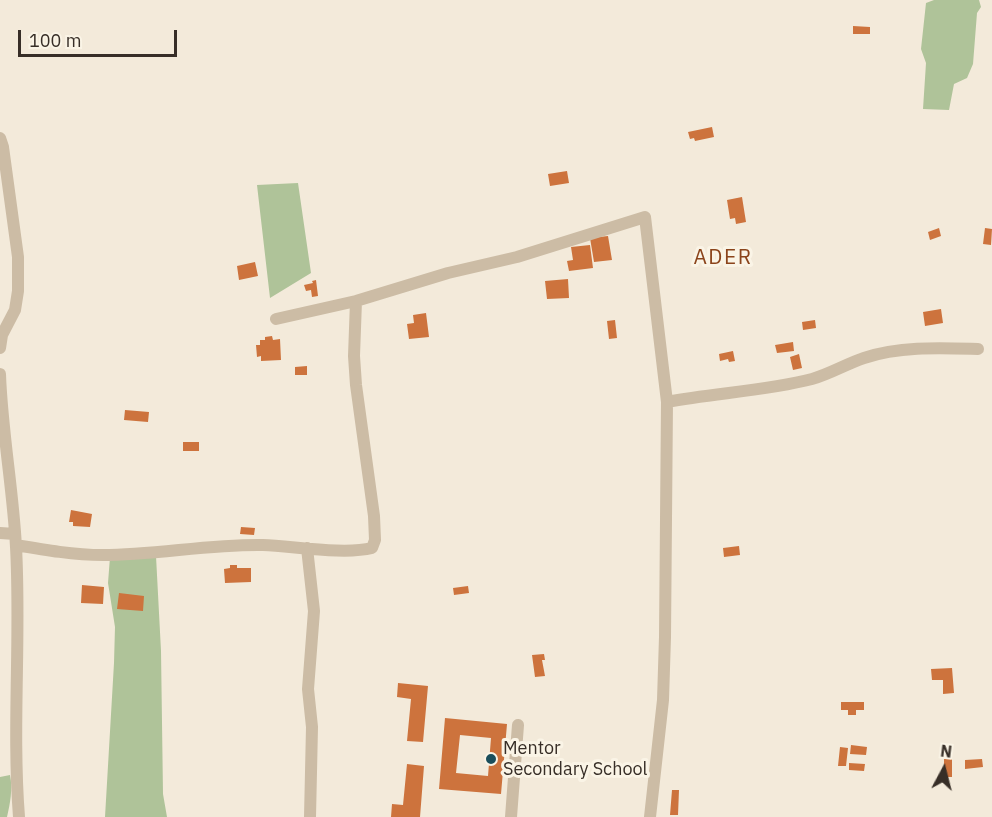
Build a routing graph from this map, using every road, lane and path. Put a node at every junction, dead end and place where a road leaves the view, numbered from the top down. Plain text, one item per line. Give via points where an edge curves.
1 (0, 138) edge
2 (356, 301) junction
3 (276, 319) dead end
4 (0, 348) edge
5 (978, 349) dead end
6 (0, 374) edge
7 (666, 402) junction
8 (0, 533) edge
9 (15, 540) junction
10 (307, 548) junction
11 (518, 725) dead end
12 (18, 817) edge
13 (310, 817) edge
14 (511, 817) edge
15 (650, 817) edge

1 - 4 street via 18,257 17,301
2 - 3 street
2 - 7 street via 517,257 645,216
2 - 10 street via 354,356 374,516 374,546 365,550
5 - 7 street via 887,353 866,357 813,379
6 - 9 street
7 - 15 street via 663,694
8 - 9 street
9 - 10 street via 73,554 103,555 261,545
9 - 12 street
10 - 13 street via 314,610 308,690 312,727
11 - 14 street

